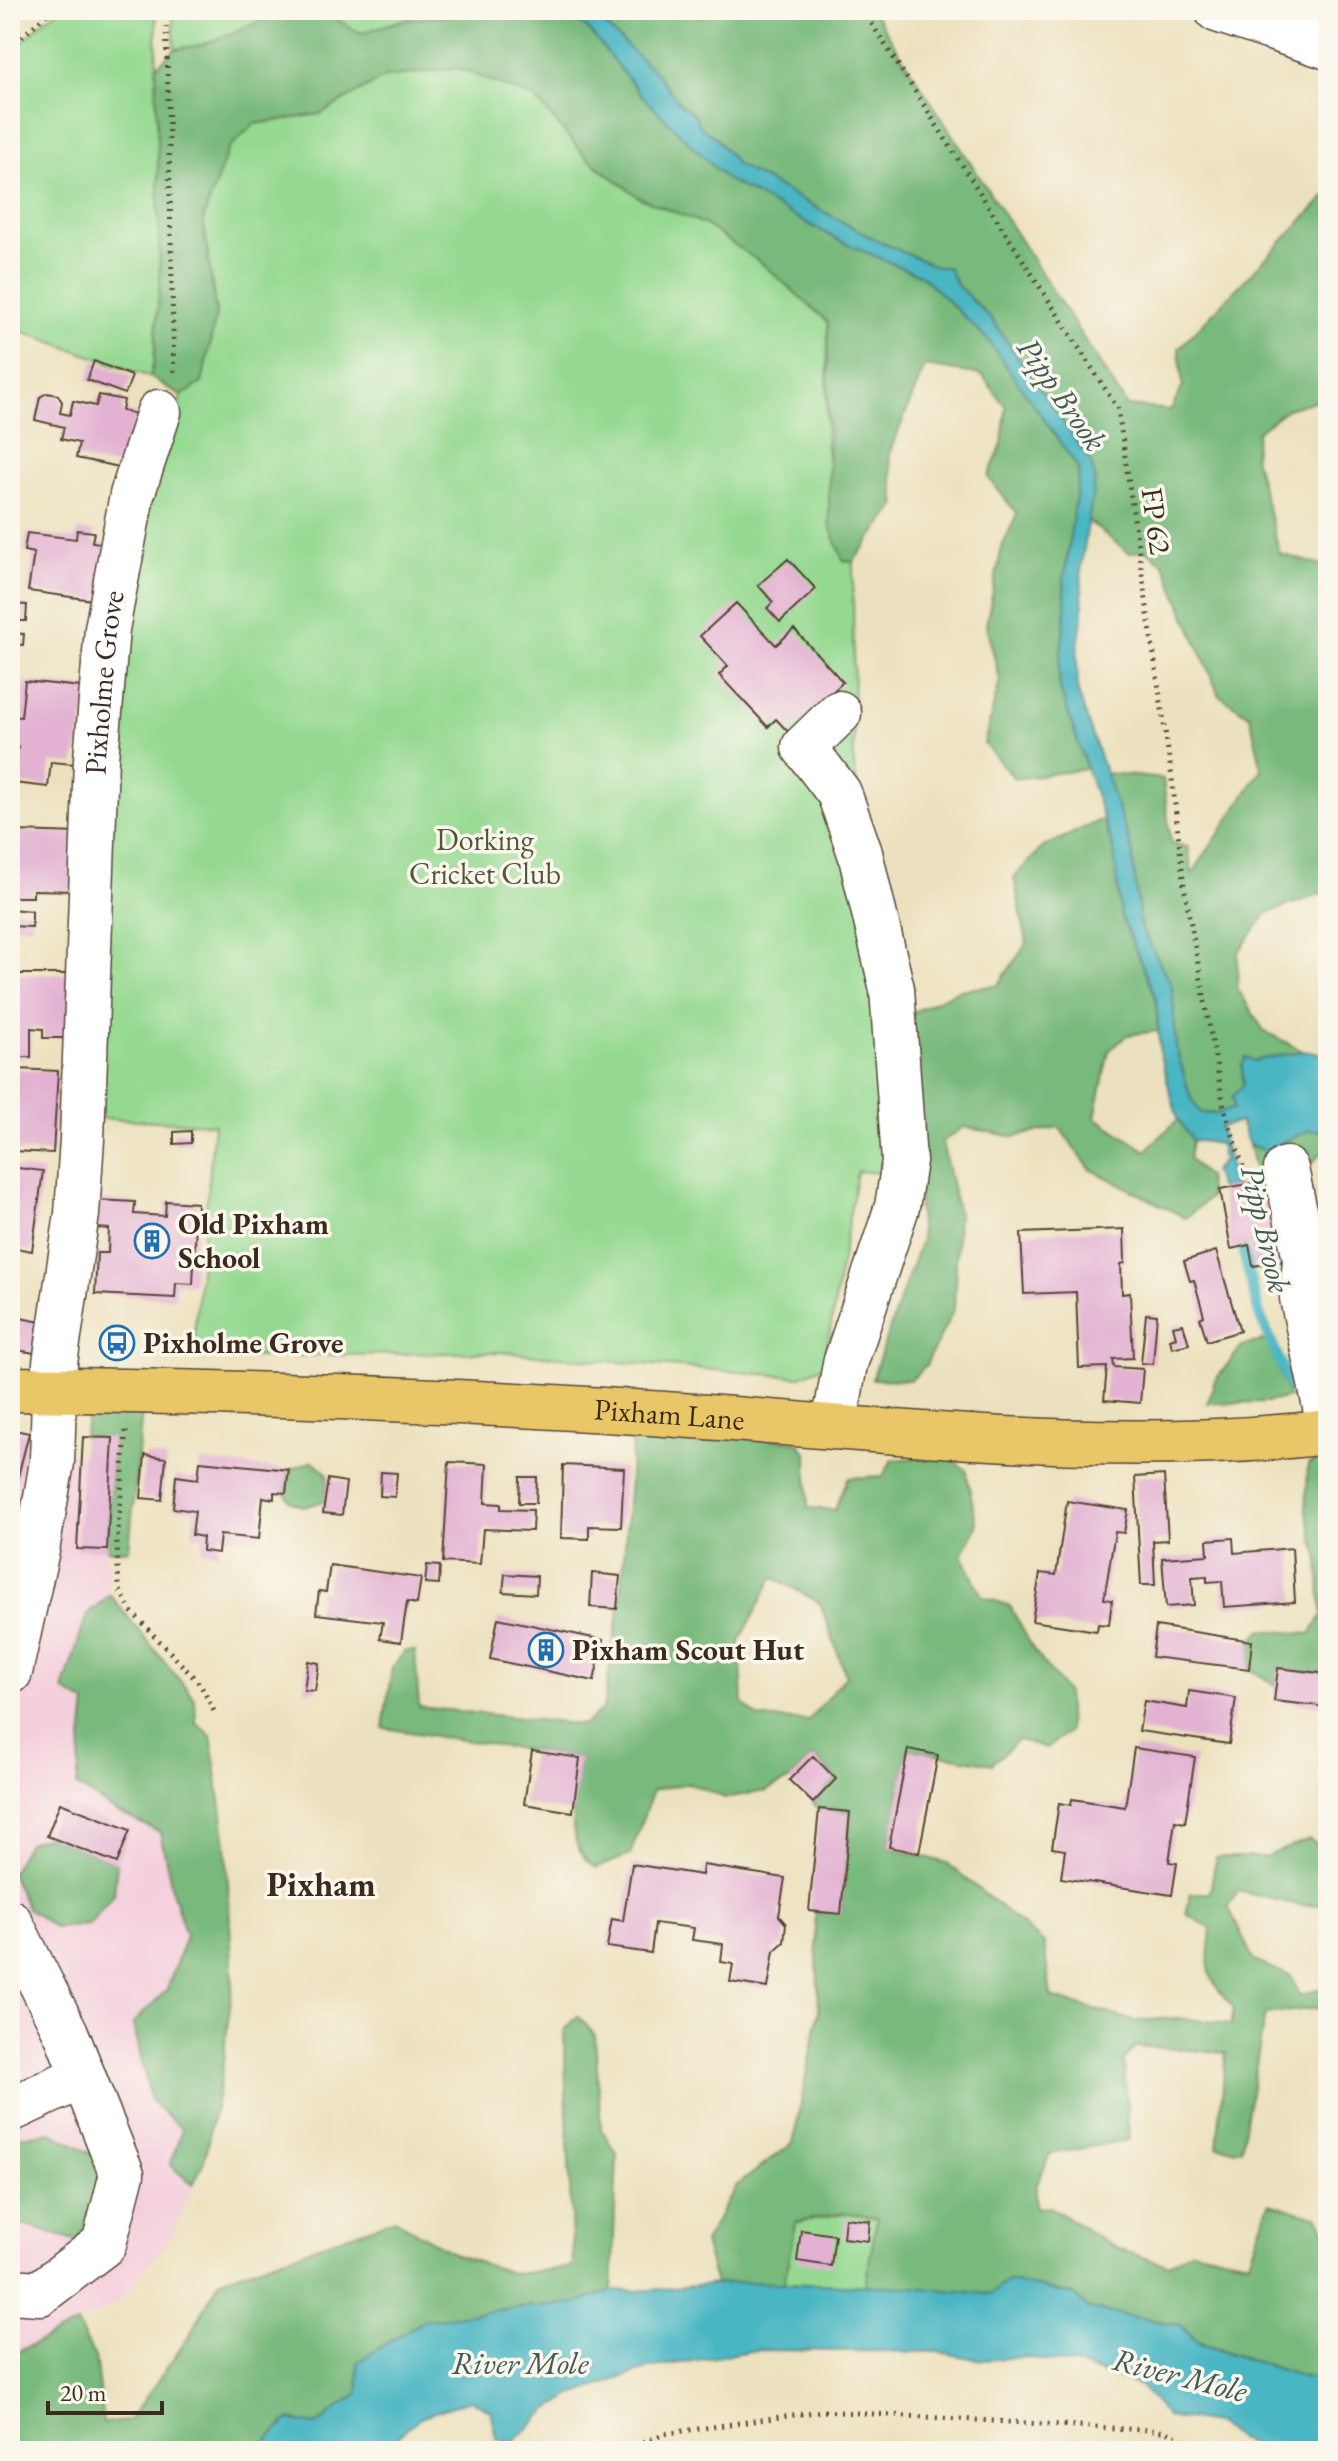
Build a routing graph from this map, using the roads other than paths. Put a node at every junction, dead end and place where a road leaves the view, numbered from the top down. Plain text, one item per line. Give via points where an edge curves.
1 (1217, 10) edge
2 (1328, 47) edge
3 (159, 412) road end
4 (839, 713) dead end
5 (1286, 1169) dead end
6 (10, 1389) edge
7 (55, 1389) junction
8 (1328, 1421) edge
9 (834, 1426) junction
10 (1328, 1432) edge
11 (10, 1672) edge
12 (10, 1922) edge
13 (83, 2076) junction
14 (10, 2110) edge
15 (10, 2291) edge

1 - 2 street
3 - 7 street, Pixholme Grove via 132,495 107,629 96,759 77,1214
4 - 9 street via 804,747 839,793 860,853 892,989 904,1161 897,1207 845,1364
5 - 8 street via 1305,1259 1302,1298
6 - 7 main road, Pixham Lane
7 - 9 main road, Pixham Lane via 477,1403
7 - 11 street, Pixholme Grove via 52,1462
9 - 10 main road, Pixham Lane via 1036,1440 1263,1439
12 - 13 street
13 - 14 street
13 - 15 street via 122,2174 104,2244 40,2293

